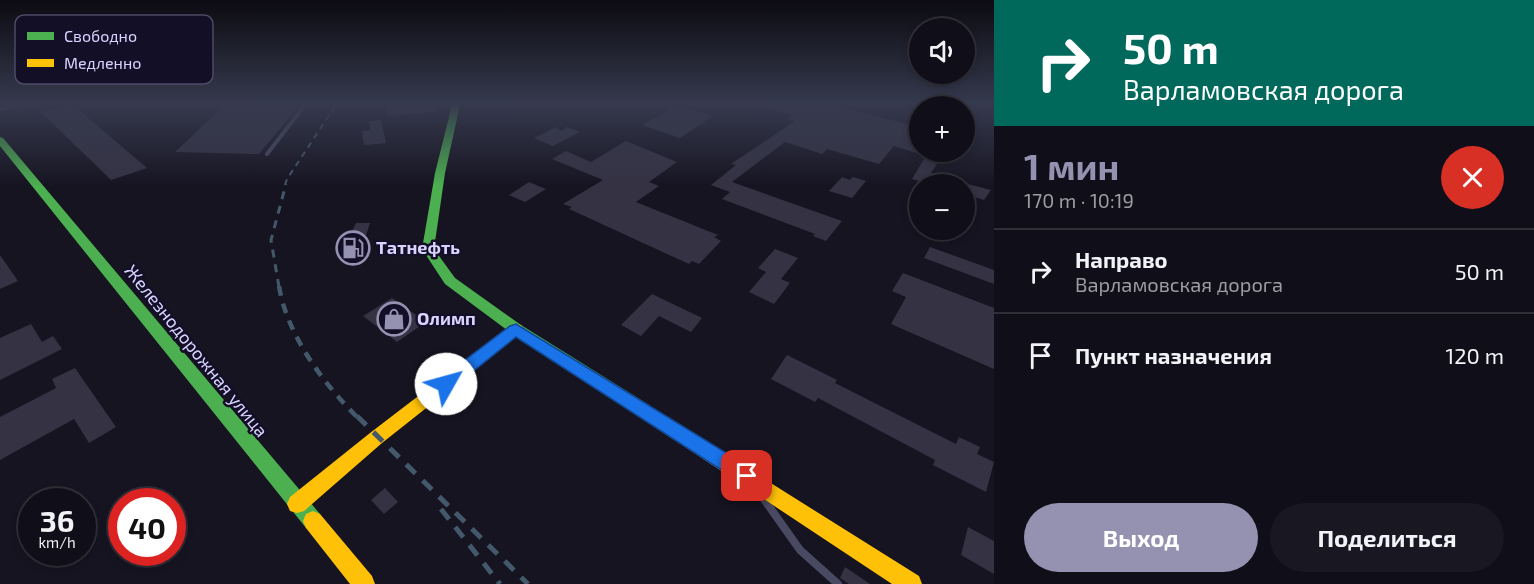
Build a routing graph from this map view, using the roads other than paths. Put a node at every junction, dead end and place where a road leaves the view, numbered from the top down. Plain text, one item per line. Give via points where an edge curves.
1 (284, 132) edge
2 (450, 132) edge
3 (0, 140) edge
4 (267, 154) dead end
5 (516, 329) junction
6 (747, 476) junction
7 (297, 504) junction
8 (364, 584) edge
9 (838, 584) edge
10 (911, 584) edge

1 - 4 lane
2 - 5 street via 428,249 450,281
3 - 7 street, Железнодорожная улица
5 - 6 street
5 - 7 street
6 - 9 lane via 800,550
6 - 10 street
7 - 8 street, Железнодорожная улица

